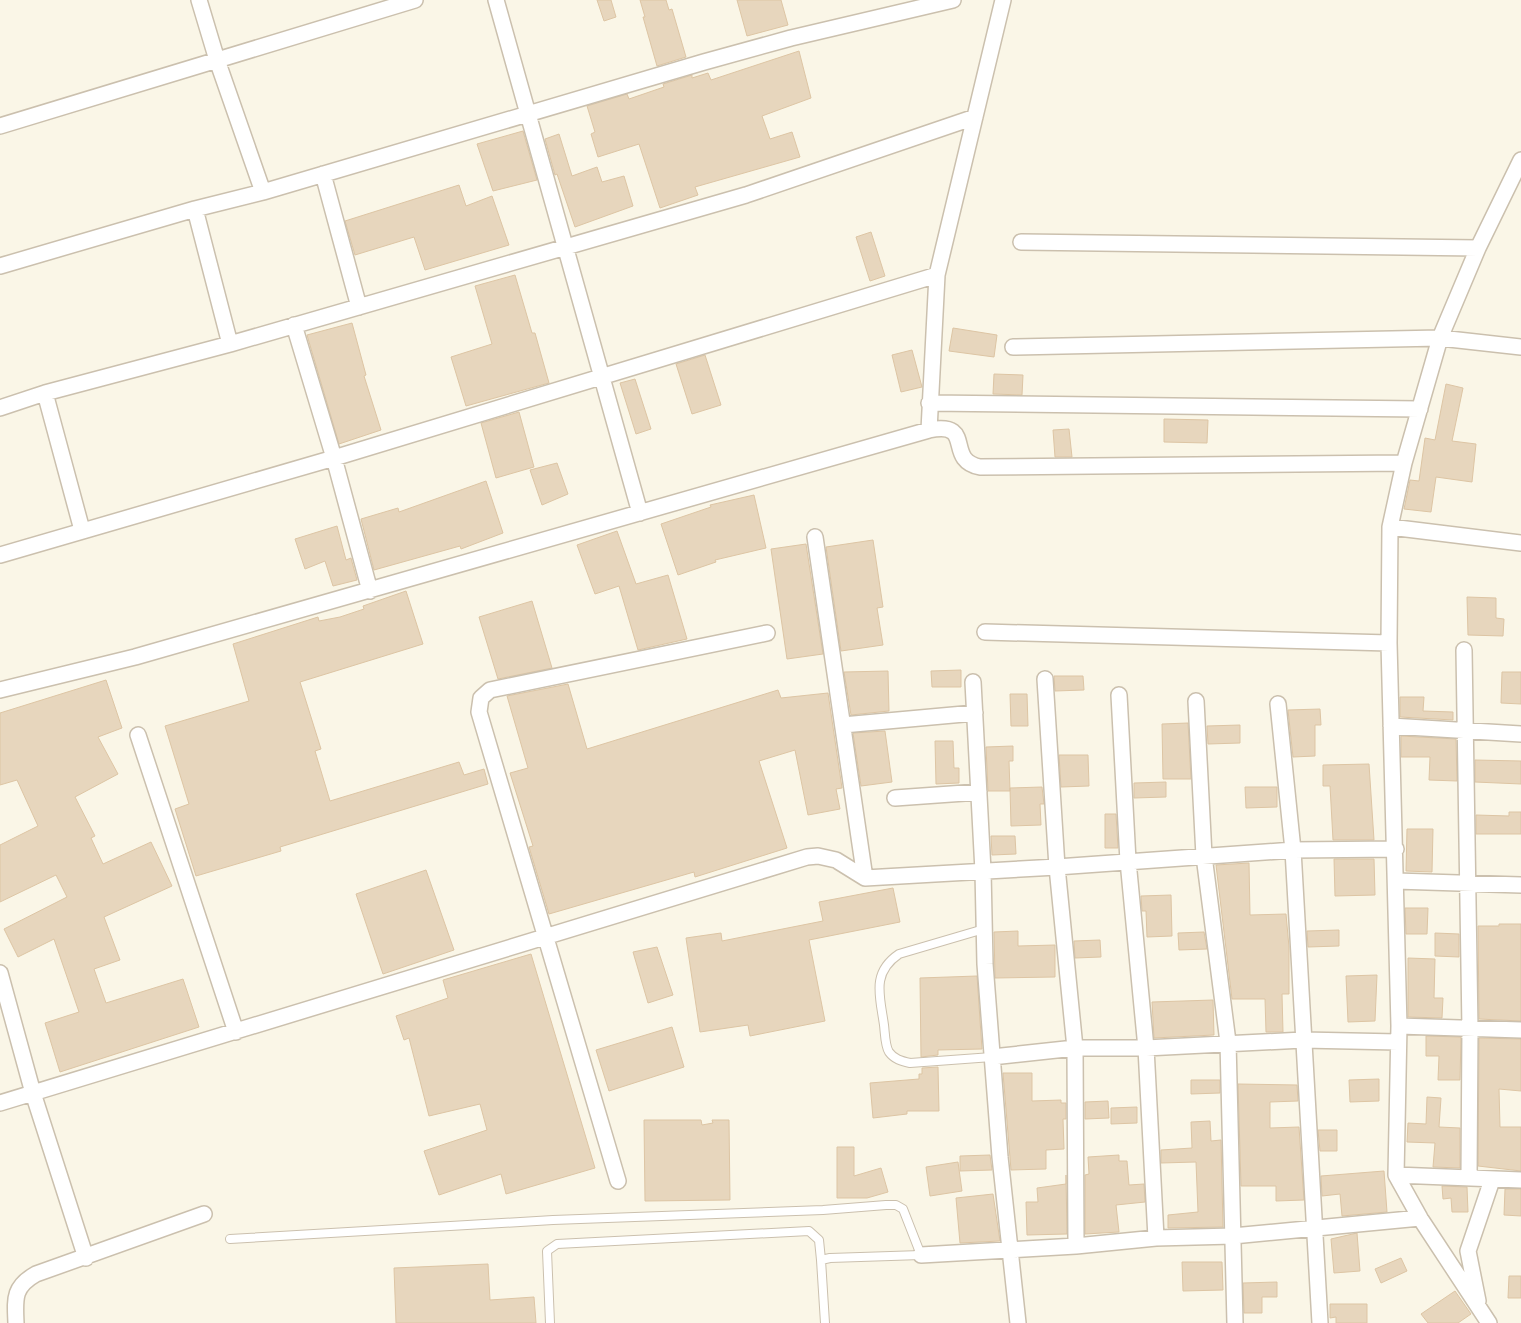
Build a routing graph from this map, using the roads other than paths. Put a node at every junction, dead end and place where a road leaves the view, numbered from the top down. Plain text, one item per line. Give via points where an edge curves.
1 (199, 0) edge
2 (415, 0) edge
3 (496, 0) edge
4 (953, 0) edge
5 (1003, 0) edge
6 (217, 60) junction
7 (529, 114) junction
8 (975, 117) junction
9 (0, 126) edge
10 (1521, 160) edge
11 (323, 174) junction
12 (263, 192) junction
13 (195, 208) junction
14 (1021, 242) dead end
15 (566, 246) junction
16 (1478, 248) junction
17 (0, 266) edge
18 (938, 274) junction
19 (358, 307) junction
20 (294, 326) junction
21 (1440, 338) junction
22 (230, 344) junction
23 (1013, 347) dead end
24 (1521, 347) edge
25 (601, 378) junction
26 (46, 393) junction
27 (929, 403) junction
28 (0, 408) edge
29 (1420, 409) junction
30 (929, 430) junction
31 (334, 458) junction
32 (1404, 464) junction
33 (640, 513) junction
34 (1390, 527) junction
35 (82, 530) junction
36 (815, 537) dead end
37 (1521, 543) edge
38 (0, 555) edge
39 (370, 591) junction
40 (986, 632) dead end
41 (767, 633) dead end
42 (1389, 643) junction
43 (1464, 650) dead end
44 (1045, 680) dead end
45 (973, 682) dead end
46 (0, 690) edge
47 (1119, 695) dead end
48 (1196, 701) dead end
49 (1278, 704) dead end
50 (975, 713) junction
51 (843, 725) junction
52 (1391, 726) junction
53 (1466, 731) junction
54 (1521, 734) edge
55 (138, 735) dead end
56 (979, 792) junction
57 (895, 798) dead end
58 (1293, 850) junction
59 (1396, 850) junction
60 (1204, 856) junction
61 (1128, 861) junction
62 (1057, 867) junction
63 (983, 871) junction
64 (865, 878) junction
65 (1396, 881) junction
66 (1468, 883) junction
67 (1521, 885) edge
68 (984, 929) junction
69 (547, 937) junction
70 (0, 973) edge
71 (1399, 1026) junction
72 (1470, 1029) junction
73 (1521, 1030) edge
74 (236, 1032) junction
75 (1303, 1040) junction
76 (1228, 1042) junction
77 (1398, 1042) junction
78 (1076, 1048) junction
79 (1146, 1048) junction
80 (992, 1057) junction
81 (33, 1093) junction
82 (0, 1104) edge
83 (1396, 1175) junction
84 (1469, 1177) junction
85 (1492, 1180) junction
86 (1521, 1180) edge
87 (618, 1181) dead end
88 (204, 1214) dead end
89 (1420, 1218) junction
90 (1316, 1227) junction
91 (1233, 1236) junction
92 (1156, 1238) junction
93 (230, 1239) dead end
94 (1076, 1246) junction
95 (1011, 1250) junction
96 (921, 1255) junction
97 (86, 1258) junction
98 (821, 1260) junction
99 (1480, 1310) junction
100 (16, 1323) edge
101 (550, 1323) edge
102 (825, 1323) edge
103 (1018, 1323) edge
104 (1235, 1323) edge
105 (1320, 1323) edge
106 (1489, 1323) edge

1 - 6 street
2 - 6 street
3 - 7 street
4 - 7 street via 791,38
5 - 8 street
6 - 9 street
6 - 12 street
7 - 11 street
7 - 15 street
8 - 15 street via 746,195
8 - 18 street
10 - 16 street
11 - 12 street
11 - 19 street
12 - 13 street
13 - 17 street
13 - 22 street
14 - 16 street
15 - 19 street
15 - 25 street
16 - 21 street
18 - 25 street
18 - 27 street
19 - 20 street
20 - 22 street
20 - 31 street
21 - 23 street
21 - 24 street
21 - 29 street
22 - 26 street
25 - 31 street
25 - 33 street
26 - 28 street
26 - 35 street
27 - 29 street
27 - 30 street
29 - 32 street
30 - 32 street via 950,430 956,435 963,458 969,465 980,467
30 - 33 street
31 - 35 street
31 - 39 street
32 - 34 street
33 - 39 street
34 - 37 street
34 - 42 street
35 - 38 street
36 - 51 street
39 - 46 street via 114,663
40 - 42 street
41 - 69 street via 490,690 481,698 479,712
42 - 52 street
43 - 53 street
44 - 62 street
45 - 50 street
47 - 61 street
48 - 60 street
49 - 58 street
50 - 51 street
50 - 56 street
51 - 64 street
52 - 53 street
52 - 59 street
53 - 54 street
53 - 66 street
55 - 74 street
56 - 57 street
56 - 63 street
58 - 59 street
58 - 60 street
58 - 75 street
59 - 65 street
60 - 61 street
60 - 76 street
61 - 62 street
61 - 79 street
62 - 63 street
62 - 78 street
63 - 64 street
63 - 68 street
64 - 69 street via 836,860 807,857
65 - 66 street
65 - 71 street
66 - 67 street
66 - 72 street
68 - 80 street
68 - 80 lane via 899,954 888,961 878,988 888,1051 896,1059 910,1063
69 - 74 street
69 - 87 street
70 - 81 street
71 - 72 street
71 - 77 street
72 - 73 street
72 - 84 street
74 - 81 street
75 - 76 street
75 - 77 street
75 - 90 street
76 - 79 street
76 - 91 street
77 - 83 street
78 - 79 street
78 - 80 street
78 - 94 street
79 - 92 street
80 - 95 street
81 - 82 street
81 - 97 street
83 - 84 street
83 - 89 street
84 - 85 street
85 - 86 street
85 - 99 street via 1468,1251
88 - 97 street
89 - 90 street
89 - 99 street
90 - 91 street
90 - 105 street
91 - 92 street
91 - 104 street
92 - 94 street
93 - 96 lane via 891,1205 903,1209
94 - 95 street
95 - 96 street
95 - 103 street
96 - 98 lane
97 - 100 street via 36,1274 23,1282 16,1295
98 - 101 lane via 819,1240 809,1231 557,1244 547,1251
98 - 102 lane
99 - 106 street

